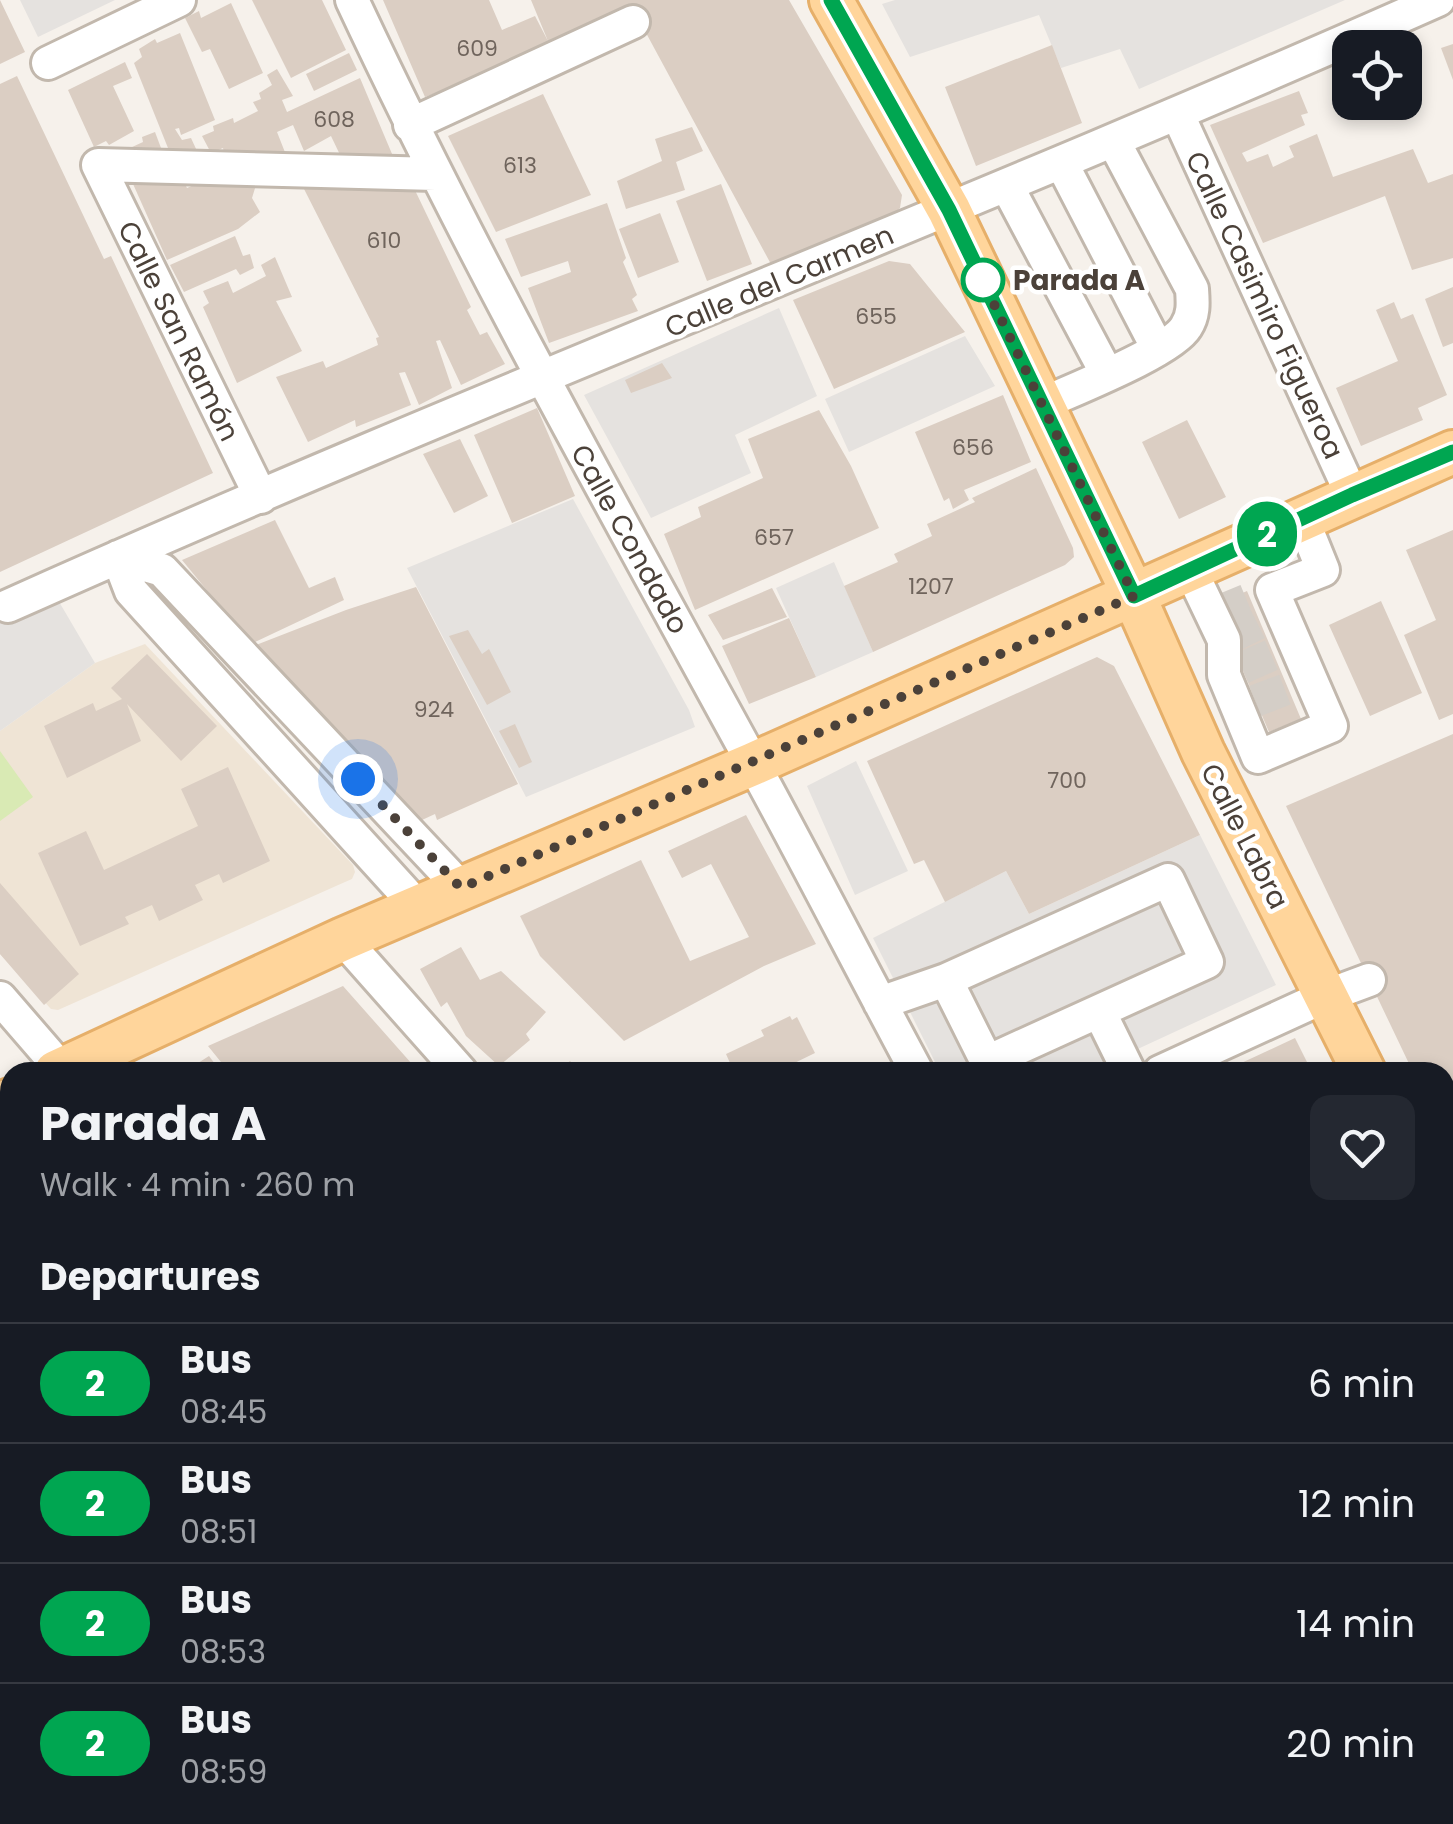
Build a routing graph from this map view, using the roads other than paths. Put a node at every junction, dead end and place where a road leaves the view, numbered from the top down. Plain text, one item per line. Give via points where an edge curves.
1 (179, 0) edge
2 (352, 0) edge
3 (831, 0) edge
4 (1438, 0) edge
5 (633, 22) dead end
6 (48, 62) dead end
7 (1178, 116) junction
8 (410, 125) junction
9 (1114, 142) junction
10 (1062, 164) junction
11 (436, 174) junction
12 (1007, 186) junction
13 (949, 210) junction
14 (1158, 349) junction
15 (1107, 374) junction
16 (543, 379) junction
17 (1042, 404) junction
18 (1453, 452) edge
19 (1352, 495) junction
20 (261, 497) junction
21 (1302, 518) junction
22 (118, 557) junction
23 (1190, 569) junction
24 (1134, 596) junction
25 (8, 606) dead end
26 (1247, 714) junction
27 (1203, 752) junction
28 (753, 764) junction
29 (461, 888) junction
30 (418, 907) junction
31 (343, 938) junction
32 (946, 980) junction
33 (1369, 980) dead end
34 (1326, 996) junction
35 (0, 998) edge
36 (880, 1003) junction
37 (1098, 1012) junction
38 (52, 1062) edge
39 (81, 1062) edge
40 (452, 1062) edge
41 (911, 1062) edge
42 (1124, 1062) edge
43 (1182, 1062) edge
44 (1359, 1062) edge

1 - 6 street
2 - 8 street, Calle Condado
3 - 13 main road, Calle Labra
4 - 7 street, Calle del Carmen
5 - 8 street
7 - 9 street, Calle del Carmen
7 - 19 street, Calle Casimiro Figueroa
8 - 11 street, Calle Condado
9 - 10 street, Calle del Carmen
9 - 14 street via 1192,289 1185,330
10 - 12 street, Calle del Carmen
10 - 14 street
11 - 16 street, Calle Condado
11 - 20 street, Calle San Ramón via 98,165
12 - 13 street, Calle del Carmen
12 - 15 street
13 - 16 street, Calle del Carmen
13 - 17 main road, Calle Labra
14 - 15 street
15 - 17 street
16 - 20 street, Calle del Carmen
16 - 28 street, Calle Condado
17 - 24 main road, Calle Labra
18 - 19 main road
19 - 21 main road
20 - 22 street, Calle del Carmen
21 - 23 main road
21 - 26 street via 1324,570 1267,606 1300,684 1331,726 1258,757
22 - 25 street, Calle del Carmen
22 - 29 street via 162,570
22 - 30 street via 131,591
23 - 24 main road
23 - 26 street via 1224,641
24 - 27 main road, Calle Labra
24 - 28 main road
26 - 27 street
27 - 34 main road, Calle Labra
28 - 29 main road
28 - 36 street, Calle Condado
29 - 30 main road
30 - 31 main road
31 - 39 main road
31 - 40 street
32 - 36 street
32 - 37 street via 987,1062
32 - 37 street via 1168,880 1207,962
33 - 34 street
34 - 43 street
34 - 44 main road, Calle Labra
35 - 38 street
36 - 41 street, Calle Condado
37 - 42 street

